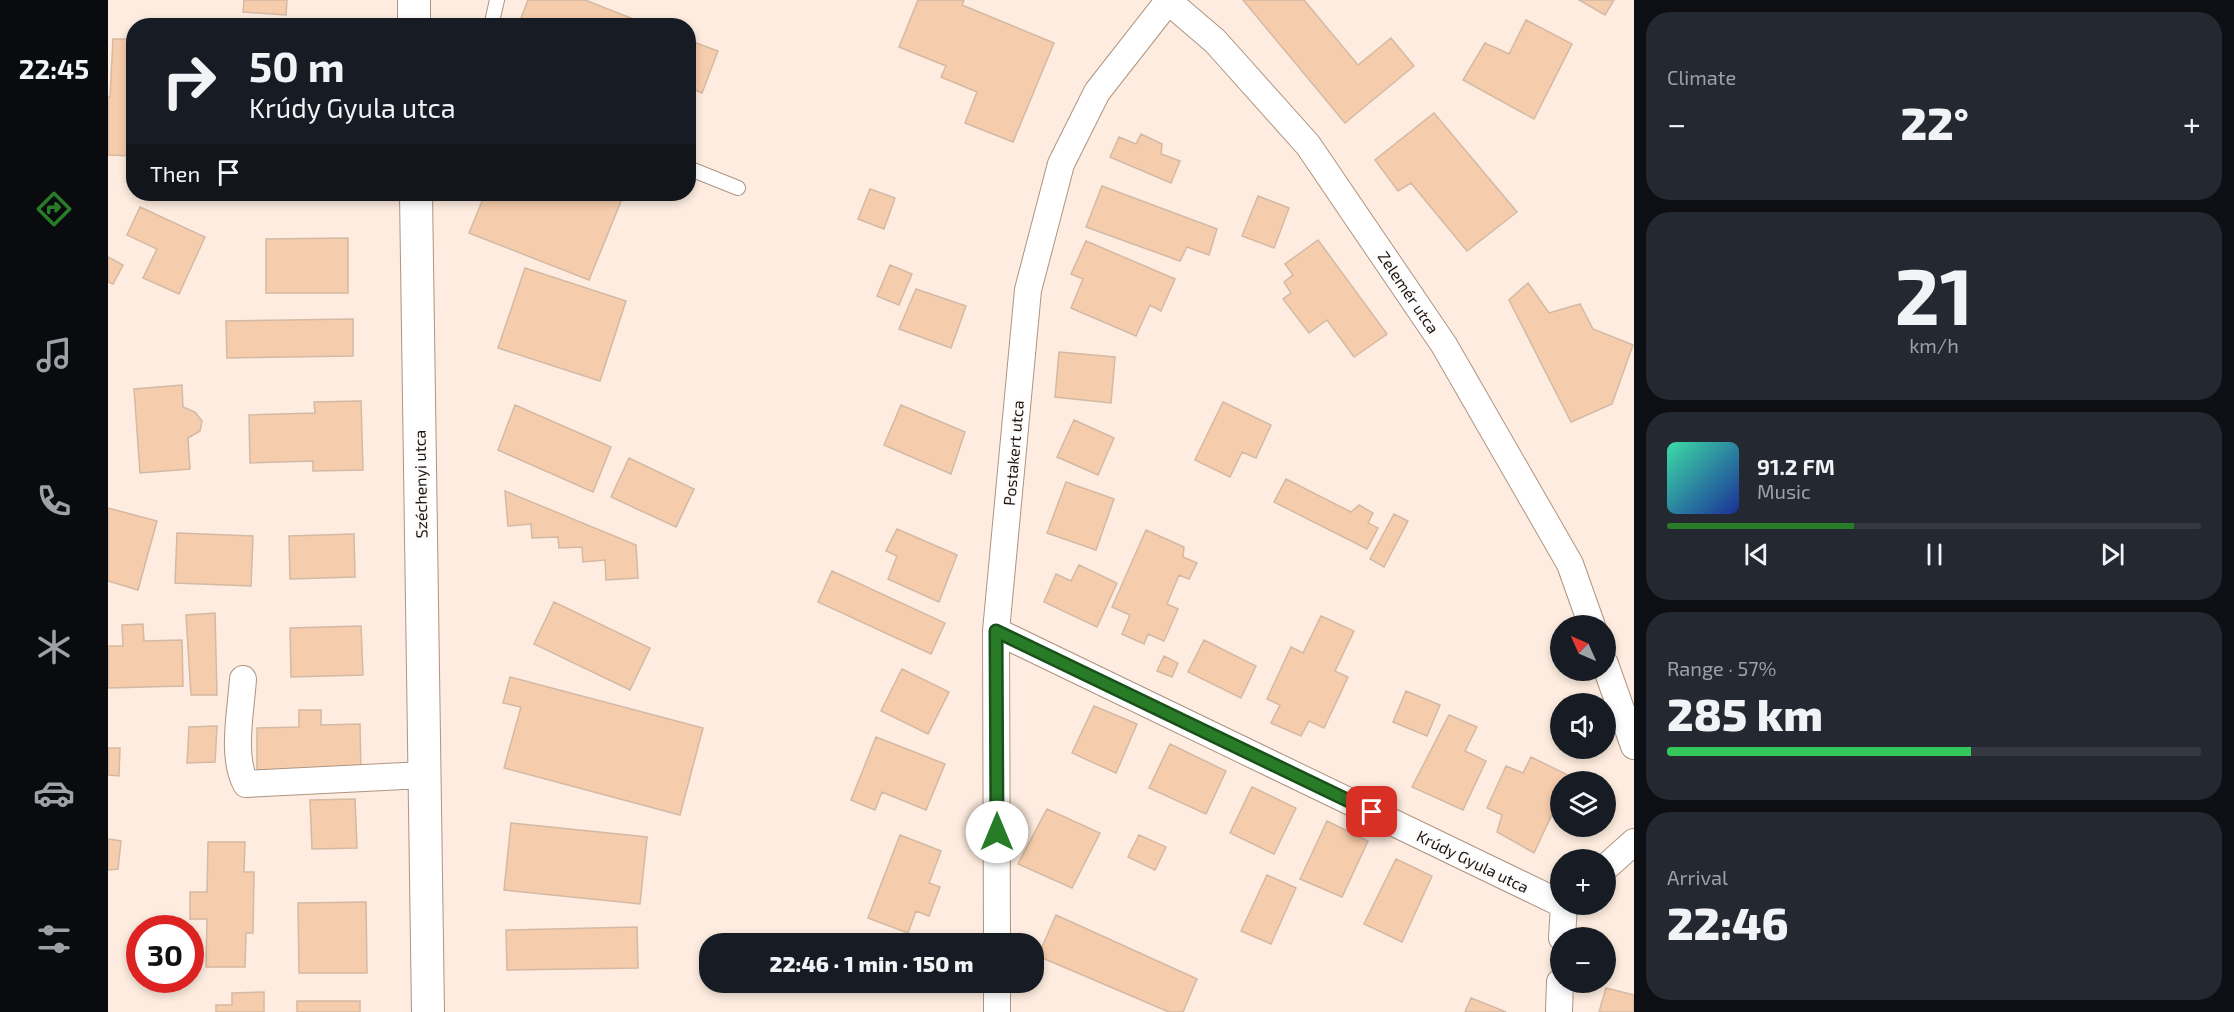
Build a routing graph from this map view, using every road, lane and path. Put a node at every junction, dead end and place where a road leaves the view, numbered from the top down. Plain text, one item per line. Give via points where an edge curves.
1 (414, 0) edge
2 (497, 0) edge
3 (1168, 0) edge
4 (414, 18) edge
5 (493, 18) edge
6 (696, 171) edge
7 (738, 188) dead end
8 (416, 201) edge
9 (1588, 615) edge
10 (996, 631) junction
11 (243, 679) dead end
12 (1611, 681) edge
13 (1634, 746) edge
14 (424, 775) junction
15 (1634, 842) edge
16 (1616, 858) edge
17 (1550, 898) edge
18 (997, 933) edge
19 (997, 993) edge
20 (1560, 993) edge
21 (428, 1012) edge
22 (998, 1012) edge
23 (1559, 1012) edge

1 - 4 street
2 - 5 lane
3 - 9 street, Zelemér utca via 1215,41 1308,146 1444,345 1570,564
3 - 10 street, Postakert utca via 1097,92 1061,164 1028,290
6 - 7 lane
8 - 14 street, Széchenyi utca
10 - 17 street, Krúdy Gyula utca
10 - 18 street, Postakert utca
11 - 14 street via 238,756 246,784
12 - 13 street
14 - 21 street, Széchenyi utca
15 - 16 street
19 - 22 street
20 - 23 street

